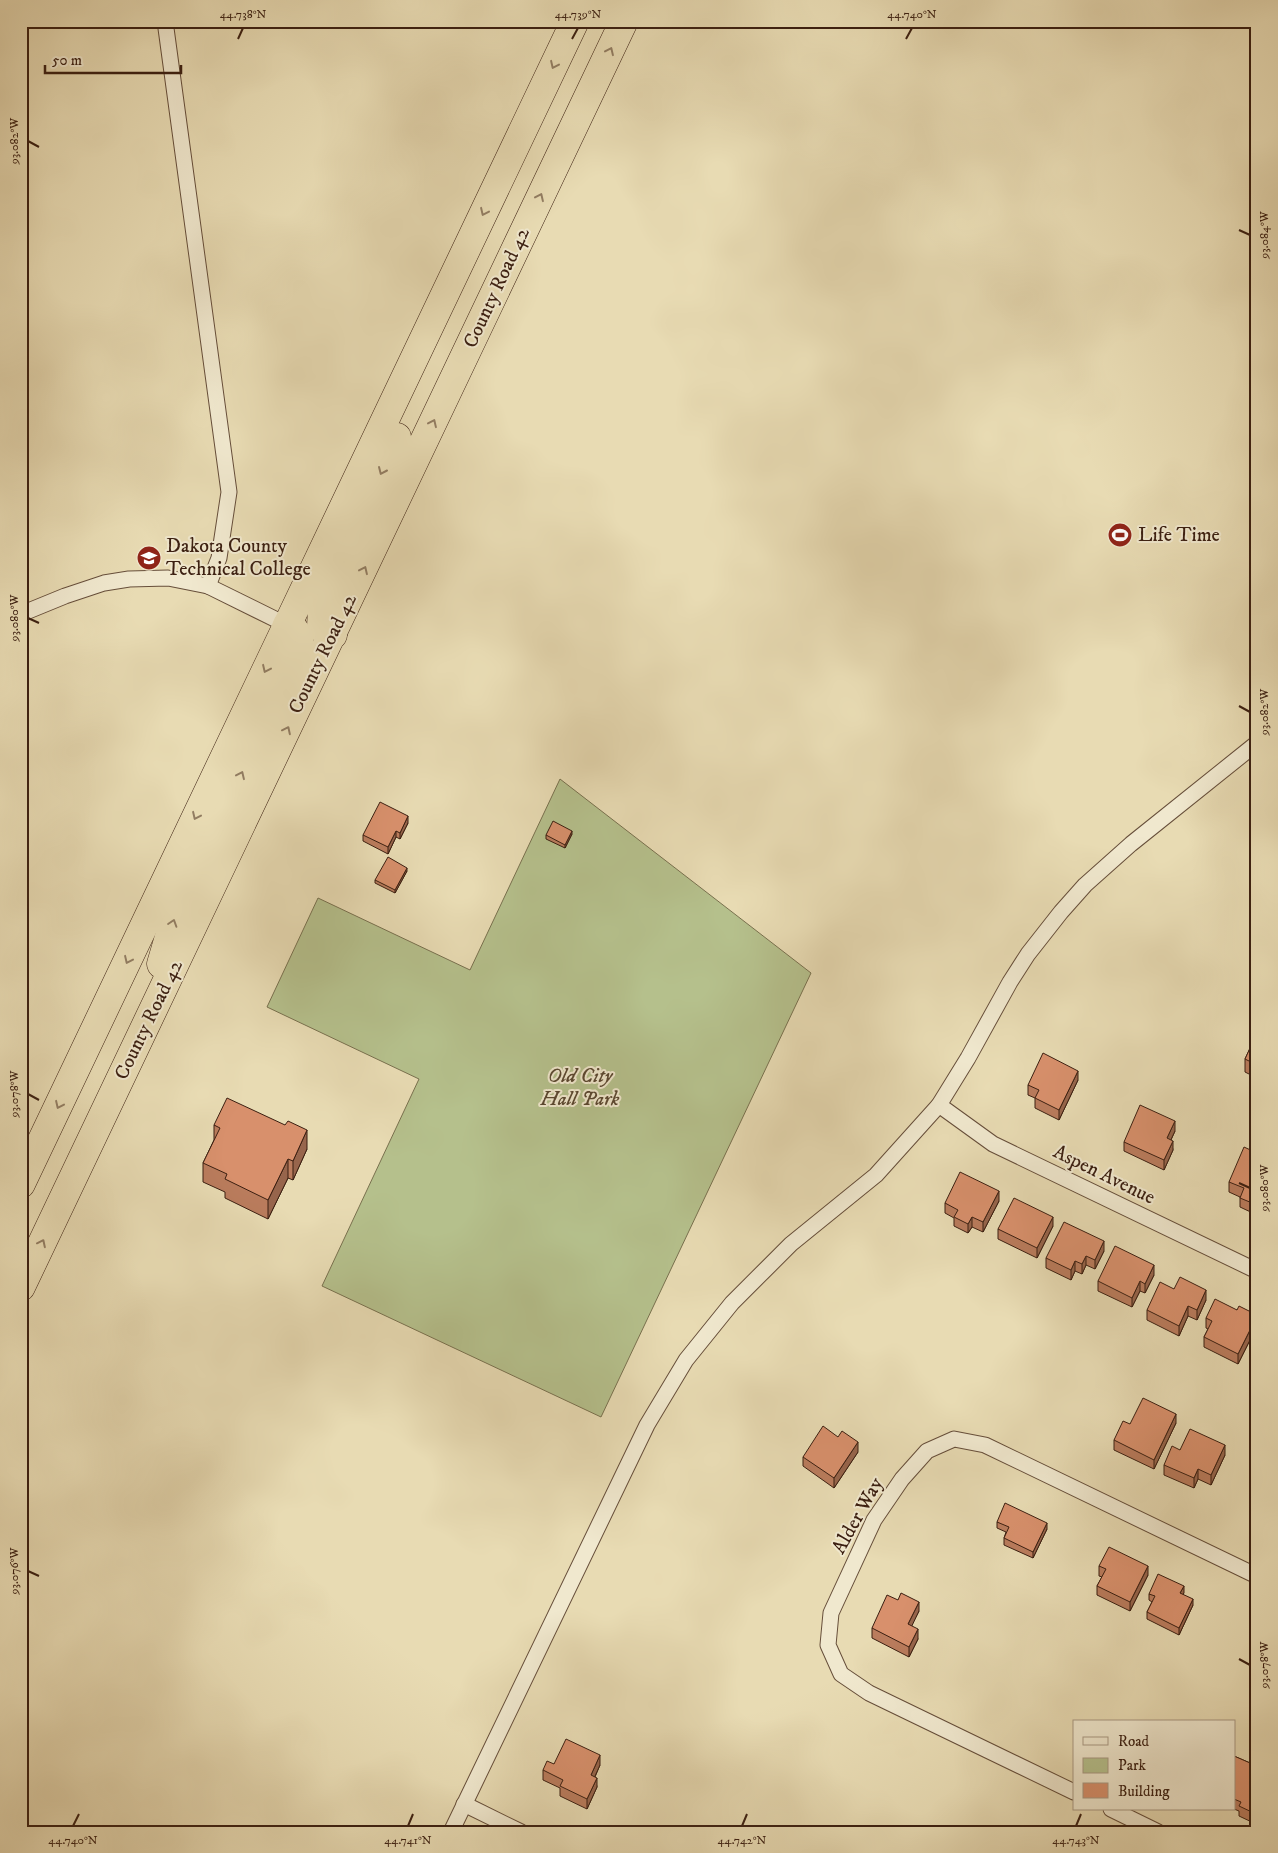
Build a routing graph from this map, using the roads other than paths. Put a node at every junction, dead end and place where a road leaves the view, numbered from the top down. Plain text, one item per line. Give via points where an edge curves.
1 (165, 21) edge
2 (575, 21) edge
3 (624, 21) edge
4 (460, 263) junction
5 (208, 586) junction
6 (21, 614) edge
7 (287, 625) junction
8 (333, 635) junction
9 (1257, 742) edge
10 (148, 1021) junction
11 (939, 1105) junction
12 (21, 1184) edge
13 (1257, 1271) edge
14 (21, 1287) edge
15 (1257, 1576) edge
16 (1073, 1792) edge
17 (464, 1804) junction
18 (1113, 1810) edge
19 (451, 1832) edge
20 (521, 1832) edge
21 (1158, 1832) edge

1 - 5 street via 229,492 218,558
2 -> 4 highway
8 -> 3 highway, County Road 42
4 - 7 highway
4 -> 8 highway via 448,321 431,366 322,606 322,627
5 - 6 street via 168,578 129,579 104,583
5 - 7 street
10 -> 7 highway via 176,913 296,653 300,638
7 -> 12 highway
10 -> 8 highway, County Road 42
9 - 11 street via 1131,844 1085,885 1061,912 1010,982
14 -> 10 highway, County Road 42
11 - 13 street, Aspen Avenue via 993,1144
11 - 17 street via 876,1175 791,1244 739,1297 686,1360 647,1425
15 - 16 street, Alder Way via 985,1445 954,1439 927,1451 902,1479 874,1520 831,1613 828,1645 840,1674 869,1693
17 - 19 street
17 - 20 street
18 - 21 street

